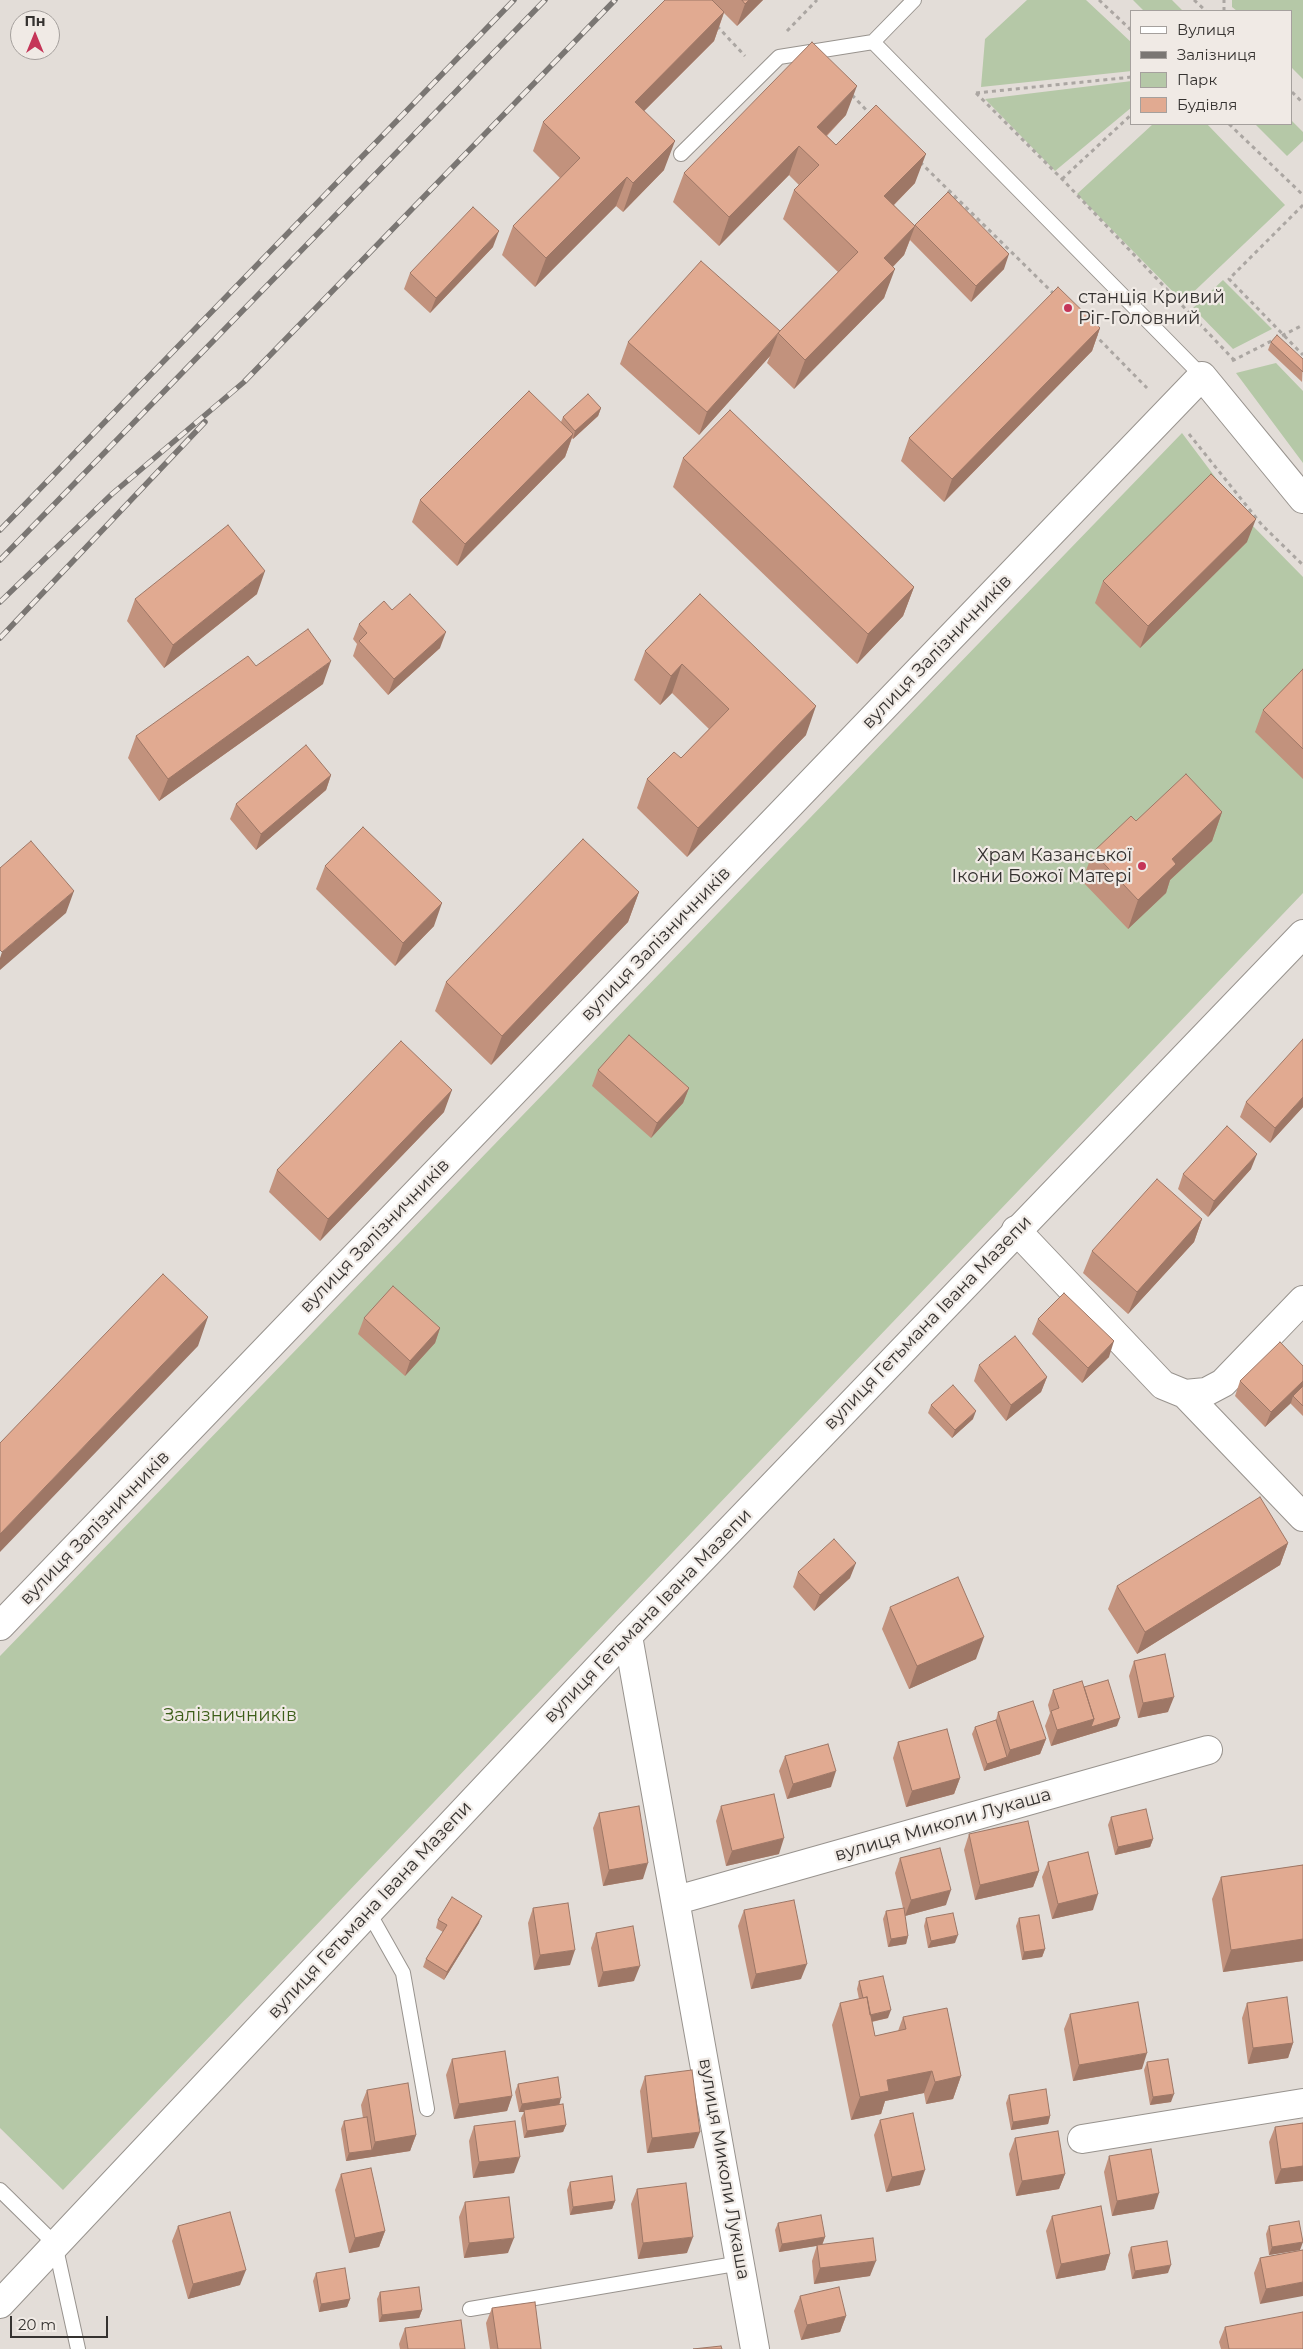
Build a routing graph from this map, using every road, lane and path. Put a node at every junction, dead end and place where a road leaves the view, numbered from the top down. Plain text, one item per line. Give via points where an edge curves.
1 (817, 0) edge
2 (914, 0) edge
3 (1099, 0) edge
4 (1194, 0) edge
5 (1205, 10) edge
6 (713, 21) edge
7 (1130, 29) edge
8 (786, 31) junction
9 (779, 38) dead end
10 (873, 42) junction
11 (808, 52) junction
12 (752, 63) dead end
13 (1130, 77) edge
14 (845, 89) edge
15 (1293, 93) edge
16 (1303, 103) edge
17 (871, 114) edge
18 (1130, 116) edge
19 (1230, 125) edge
20 (681, 154) dead end
21 (918, 160) edge
22 (1062, 179) junction
23 (1303, 195) edge
24 (1303, 205) edge
25 (1061, 301) edge
26 (1303, 325) edge
27 (1088, 327) edge
28 (1283, 335) junction
29 (1303, 355) edge
30 (1234, 360) junction
31 (1202, 376) junction
32 (1168, 411) junction
33 (1303, 499) edge
34 (1303, 565) edge
35 (1303, 934) edge
36 (1016, 1230) junction
37 (1303, 1300) edge
38 (1185, 1394) junction
39 (1303, 1517) edge
40 (0, 1626) edge
41 (628, 1636) junction
42 (1208, 1750) dead end
43 (677, 1900) junction
44 (368, 1911) junction
45 (1303, 2103) edge
46 (427, 2109) dead end
47 (1082, 2139) dead end
48 (0, 2190) edge
49 (55, 2244) junction
50 (740, 2263) junction
51 (0, 2304) edge
52 (470, 2309) dead end
53 (78, 2349) edge
54 (756, 2349) edge

1 - 8 path
2 - 10 lane
3 - 7 path
4 - 5 path
6 - 12 path
8 - 9 path
8 - 11 path
10 - 11 lane
10 - 31 lane
11 - 20 lane via 779,57
13 - 22 path via 976,93
14 - 17 path
15 - 16 path
18 - 22 path
19 - 23 path
21 - 25 path
22 - 30 path
24 - 28 path via 1229,279
26 - 28 path
27 - 32 path
28 - 29 path
28 - 30 path
30 - 31 path
31 - 32 street, вулиця Залізничників
31 - 33 street
32 - 34 path via 1262,525
32 - 40 street, вулиця Залізничників
35 - 36 street, вулиця Гетьмана Івана Мазепи
36 - 38 street via 1162,1385
36 - 41 street, вулиця Гетьмана Івана Мазепи
37 - 38 street via 1223,1383 1206,1392
38 - 39 street
41 - 43 street, вулиця Миколи Лукаша
41 - 44 street, вулиця Гетьмана Івана Мазепи
42 - 43 street, вулиця Миколи Лукаша
43 - 50 street, вулиця Миколи Лукаша
44 - 46 lane via 403,1973
44 - 49 street, вулиця Гетьмана Івана Мазепи
45 - 47 street
48 - 49 lane
49 - 51 street, вулиця Гетьмана Івана Мазепи
49 - 53 lane
50 - 52 lane
50 - 54 street, вулиця Миколи Лукаша

